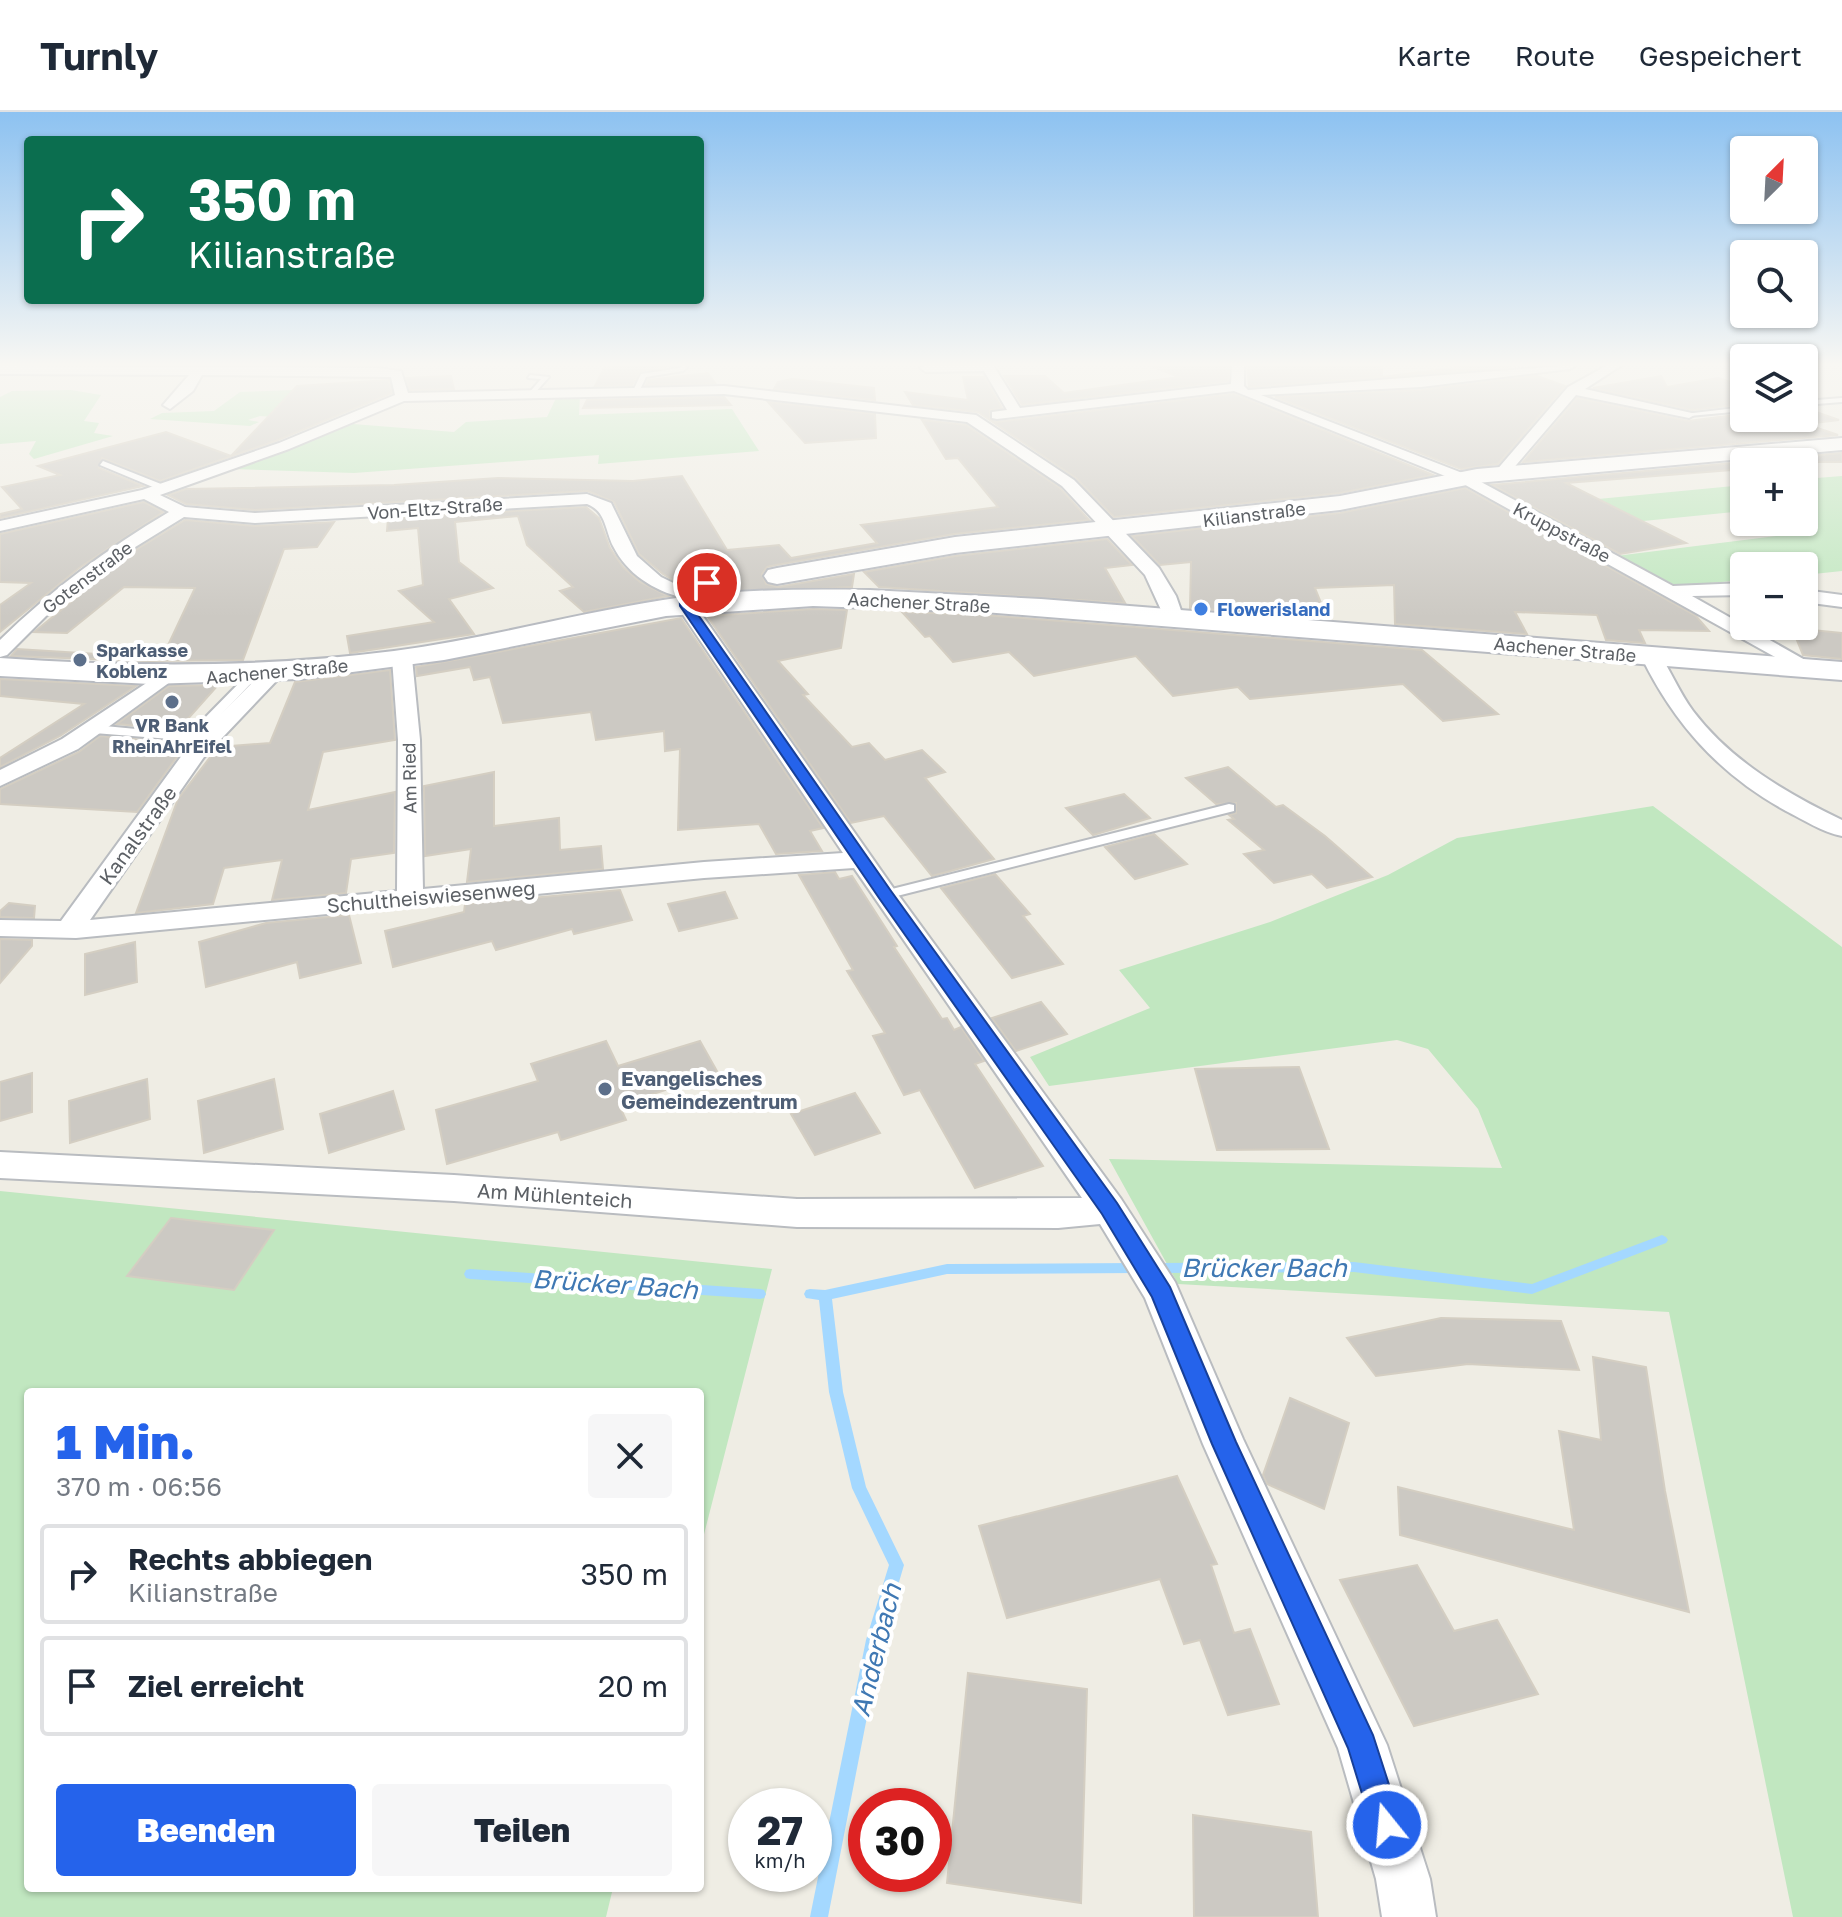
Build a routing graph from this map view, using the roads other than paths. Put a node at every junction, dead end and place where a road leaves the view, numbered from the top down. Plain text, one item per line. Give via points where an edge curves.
1 (273, 449) edge
2 (1018, 449) edge
3 (1390, 449) edge
4 (1522, 449) edge
5 (1784, 449) edge
6 (103, 463) dead end
7 (1500, 475) junction
8 (1465, 479) junction
9 (154, 491) junction
10 (181, 512) junction
11 (0, 526) edge
12 (1113, 531) junction
13 (1730, 589) edge
14 (1674, 591) junction
15 (1818, 598) edge
16 (685, 599) junction
17 (1842, 601) edge
18 (1174, 619) junction
19 (0, 651) edge
20 (1651, 656) junction
21 (402, 658) junction
22 (0, 667) edge
23 (1811, 669) junction
24 (47, 671) junction
25 (1842, 671) edge
26 (263, 674) junction
27 (0, 677) edge
28 (163, 678) junction
29 (94, 729) junction
30 (0, 779) edge
31 (1229, 808) dead end
32 (1842, 829) edge
33 (861, 860) junction
34 (885, 895) junction
35 (410, 898) junction
36 (0, 928) edge
37 (69, 930) junction
38 (0, 1165) edge
39 (1118, 1224) junction
40 (1409, 1917) edge

1 - 9 street
2 - 12 street via 1068,483
3 - 8 street, Kruppstraße
4 - 7 street
5 - 7 main road, Kilianstraße
6 - 9 lane
7 - 8 main road, Kilianstraße
8 - 12 main road, Kilianstraße via 1340,503
8 - 14 street, Kruppstraße
9 - 10 street, Von-Eltz-Straße
9 - 11 street
10 - 16 street, Von-Eltz-Straße via 281,517 592,500 607,509 621,546 637,565
10 - 19 street, Gotenstraße via 126,545 39,612
12 - 16 main road, Kilianstraße via 955,545 707,583
12 - 18 street via 1162,585
13 - 14 street
14 - 23 street, Kruppstraße
15 - 17 street
16 - 18 main road, Aachener Straße via 857,598
16 - 21 main road, Aachener Straße
16 - 33 street
18 - 20 main road, Aachener Straße
20 - 23 main road, Aachener Straße
20 - 32 street via 1662,682 1716,753 1740,774
21 - 26 main road, Aachener Straße
21 - 35 street, Am Ried via 409,740
22 - 24 main road, Aachener Straße
23 - 25 main road, Aachener Straße
24 - 27 main road
24 - 28 main road, Aachener Straße
26 - 28 main road, Aachener Straße
26 - 29 lane via 192,738
26 - 37 street, Kanalstraße via 196,752
28 - 29 street
29 - 30 street
31 - 34 lane
33 - 34 street
33 - 35 street, Schultheiswiesenweg
34 - 39 street
35 - 37 street, Schultheiswiesenweg
36 - 37 street, Schultheiswiesenweg
38 - 39 street, Am Mühlenteich via 454,1188 797,1213 1058,1214
39 - 40 street via 1157,1287 1362,1745 1403,1879

